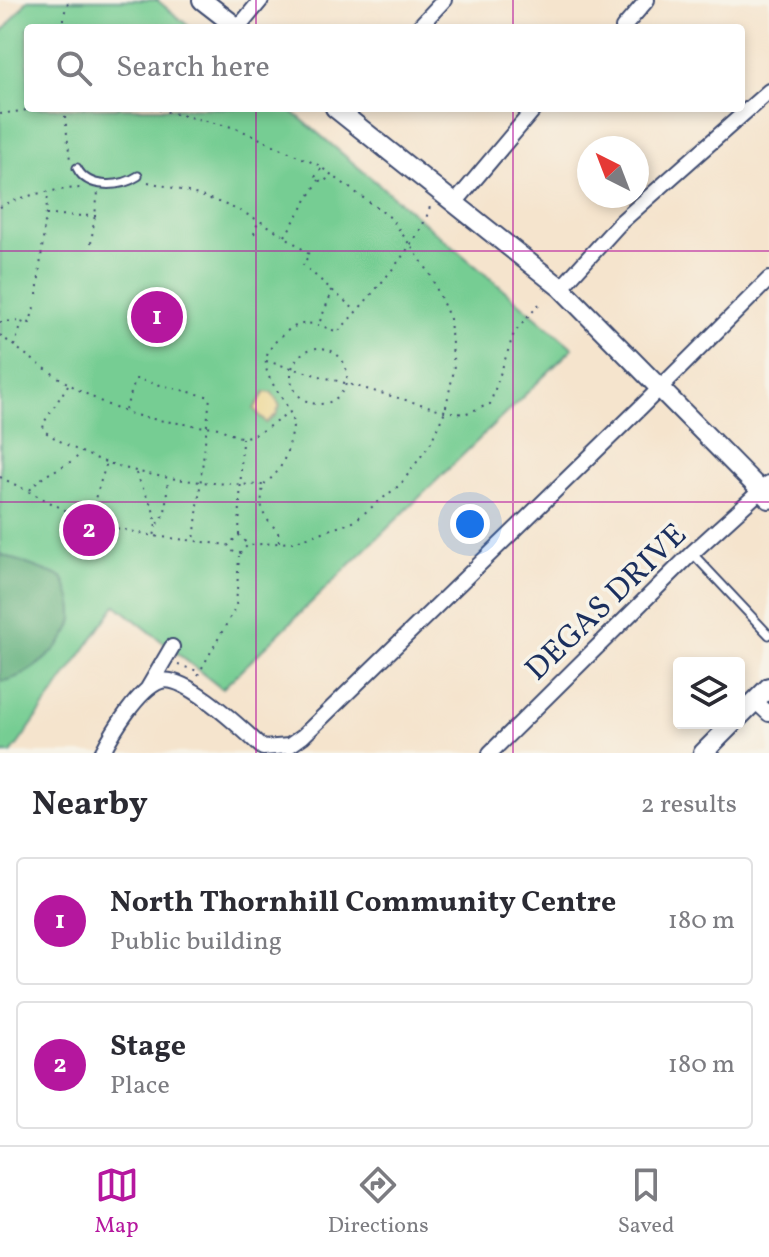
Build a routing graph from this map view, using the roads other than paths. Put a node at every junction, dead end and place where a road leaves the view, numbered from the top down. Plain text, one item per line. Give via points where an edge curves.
1 (202, 0) edge
2 (261, 0) edge
3 (444, 0) edge
4 (647, 0) edge
5 (233, 24) edge
6 (241, 24) edge
7 (422, 24) edge
8 (626, 24) edge
9 (769, 91) edge
10 (345, 112) edge
11 (532, 112) edge
12 (74, 169) road end
13 (140, 179) road end
14 (454, 204) junction
15 (769, 279) edge
16 (561, 288) junction
17 (661, 387) junction
18 (766, 491) edge
19 (692, 553) junction
20 (769, 635) edge
21 (172, 647) dead end
22 (769, 687) edge
23 (148, 689) junction
24 (762, 707) edge
25 (727, 729) edge
26 (102, 753) edge
27 (490, 753) edge
28 (703, 753) edge

1 - 5 street
2 - 6 street
3 - 7 street
4 - 8 street
9 - 16 street via 621,222
10 - 14 street
11 - 14 street
12 - 13 lane via 91,182 120,185
14 - 16 street
15 - 17 street
16 - 17 street
17 - 18 street
17 - 23 street via 289,746 263,748 191,688 171,680
18 - 19 street, DEGAS DRIVE
19 - 20 lane
19 - 27 street, DEGAS DRIVE
21 - 23 street
22 - 24 street
23 - 26 street
25 - 28 street

